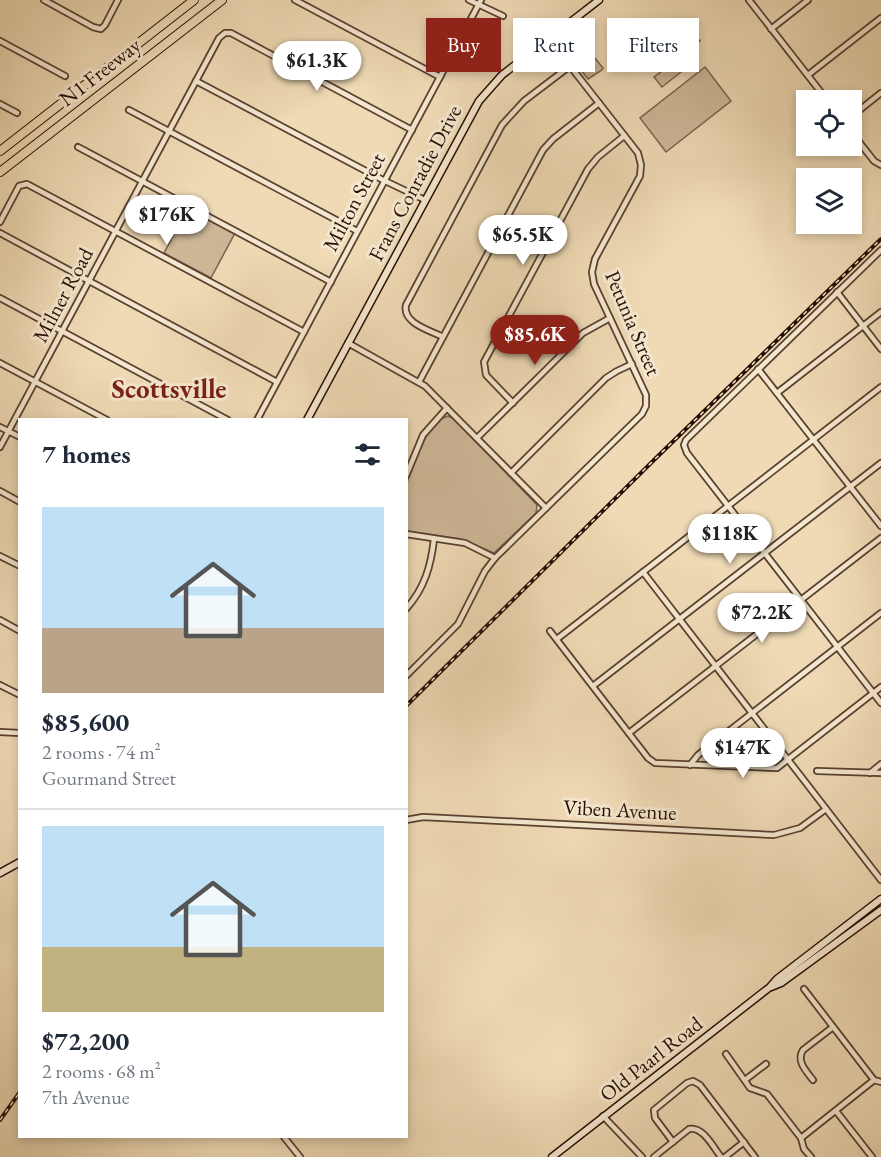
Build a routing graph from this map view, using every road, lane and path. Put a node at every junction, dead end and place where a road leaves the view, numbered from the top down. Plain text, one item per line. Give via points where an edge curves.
1 (44, 0) edge
2 (118, 0) edge
3 (194, 0) edge
4 (222, 0) edge
5 (296, 0) edge
6 (469, 0) edge
7 (599, 0) edge
8 (749, 0) edge
9 (808, 0) edge
10 (480, 2) edge
11 (502, 16) dead end
12 (576, 18) edge
13 (881, 18) edge
14 (771, 29) junction
15 (0, 41) edge
16 (513, 67) edge
17 (562, 72) edge
18 (575, 72) edge
19 (808, 75) junction
20 (65, 76) dead end
21 (440, 77) junction
22 (196, 81) junction
23 (819, 90) edge
24 (881, 93) edge
25 (599, 103) junction
26 (0, 104) edge
27 (862, 108) edge
28 (129, 110) dead end
29 (17, 113) dead end
30 (412, 130) junction
31 (169, 131) junction
32 (624, 136) junction
33 (862, 146) edge
34 (78, 147) dead end
35 (0, 151) edge
36 (881, 165) edge
37 (0, 172) edge
38 (385, 180) junction
39 (142, 181) junction
40 (425, 200) junction
41 (0, 222) edge
42 (116, 231) junction
43 (357, 231) junction
44 (0, 233) edge
45 (881, 250) edge
46 (89, 281) junction
47 (331, 282) junction
48 (837, 292) junction
49 (0, 298) edge
50 (881, 312) edge
51 (610, 318) junction
52 (863, 326) junction
53 (62, 331) junction
54 (304, 332) junction
55 (443, 337) junction
56 (348, 343) junction
57 (881, 349) edge
58 (0, 363) edge
59 (632, 364) junction
60 (758, 369) junction
61 (35, 381) junction
62 (277, 382) junction
63 (418, 382) junction
64 (881, 387) edge
65 (777, 393) junction
66 (513, 403) junction
67 (447, 408) junction
68 (103, 418) edge
69 (224, 418) edge
70 (258, 418) edge
71 (308, 418) edge
72 (0, 427) edge
73 (8, 431) junction
74 (18, 436) edge
75 (477, 438) junction
76 (814, 440) junction
77 (0, 447) edge
78 (881, 463) edge
79 (408, 471) edge
80 (510, 473) junction
81 (850, 486) junction
82 (0, 491) edge
83 (18, 501) edge
84 (728, 506) junction
85 (546, 508) junction
86 (881, 526) edge
87 (408, 534) edge
88 (434, 538) junction
89 (881, 538) edge
90 (764, 553) junction
91 (0, 556) edge
92 (495, 558) junction
93 (18, 565) edge
94 (643, 572) junction
95 (801, 600) junction
96 (408, 607) edge
97 (881, 613) edge
98 (679, 619) junction
99 (0, 620) edge
100 (18, 629) edge
101 (550, 631) dead end
102 (556, 639) junction
103 (837, 647) junction
104 (715, 666) junction
105 (408, 674) edge
106 (0, 685) edge
107 (593, 686) junction
108 (881, 687) edge
109 (873, 693) junction
110 (18, 694) edge
111 (881, 703) edge
112 (751, 713) junction
113 (0, 732) edge
114 (18, 733) edge
115 (628, 733) junction
116 (788, 761) junction
117 (881, 764) edge
118 (690, 765) junction
119 (817, 771) dead end
120 (870, 773) junction
121 (881, 773) edge
122 (826, 809) junction
123 (408, 820) edge
124 (18, 863) edge
125 (0, 873) edge
126 (881, 880) edge
127 (881, 899) edge
128 (881, 910) edge
129 (770, 987) junction
130 (804, 989) dead end
131 (833, 1027) junction
132 (726, 1054) dead end
133 (766, 1064) dead end
134 (745, 1080) junction
135 (813, 1080) dead end
136 (874, 1080) junction
137 (881, 1082) edge
138 (836, 1111) junction
139 (603, 1116) junction
140 (285, 1138) edge
141 (801, 1138) junction
142 (673, 1142) junction
143 (744, 1142) junction
144 (300, 1157) edge
145 (552, 1157) edge
146 (642, 1157) edge
147 (654, 1157) edge
148 (723, 1157) edge
149 (756, 1157) edge
150 (811, 1157) edge
151 (872, 1157) edge

1 - 2 street via 101,29
3 - 35 highway, N1 Freeway
4 - 37 highway, N1 Freeway
5 - 21 street
6 - 10 street
7 - 12 main road, Frans Conradie Drive
8 - 14 street
9 - 14 street
10 - 11 street
10 - 21 street, Milton Street
13 - 19 street
14 - 19 street
15 - 20 street
16 - 40 main road, Frans Conradie Drive via 474,108
17 - 55 street via 524,101 502,125 406,304 409,318
18 - 25 street, Petunia Street
19 - 23 street
21 - 30 street, Milton Street
22 - 30 street, Milner Road via 219,38 231,33
22 - 31 street, Milner Road
22 - 38 street
24 - 27 street
25 - 32 street, Petunia Street
25 - 55 street via 543,150
26 - 29 street
28 - 31 street
30 - 38 street, Milton Street
31 - 39 street, Milner Road
31 - 43 street
32 - 51 street, Petunia Street via 640,157 641,172 595,259 592,272
32 - 66 street via 588,169 485,359 486,375
33 - 36 street
34 - 39 street
38 - 40 street
38 - 43 street, Milton Street
39 - 42 street, Milner Road
39 - 47 street
40 - 56 main road, Frans Conradie Drive
41 - 42 street via 24,183
42 - 46 street, Milner Road
42 - 54 street
43 - 47 street, Milton Street
44 - 46 street
45 - 48 street
46 - 53 street, Milner Road
46 - 62 street
47 - 54 street, Milton Street
48 - 52 street
48 - 60 street
49 - 53 street
50 - 52 street
51 - 59 street, Petunia Street
51 - 66 street via 583,333
52 - 57 street
52 - 65 street
53 - 61 street, Milner Road
53 - 69 street
54 - 62 street, Milton Street
55 - 63 street
56 - 63 street
56 - 71 main road, Frans Conradie Drive
58 - 61 street
59 - 80 street via 610,375
59 - 85 street, Petunia Street via 646,395 644,410
60 - 65 street
60 - 84 street via 684,445
61 - 68 street
61 - 73 street, Milner Road
62 - 70 street, Milton Street
63 - 67 street
64 - 76 street
65 - 76 street
66 - 75 street
67 - 75 street
67 - 79 street via 423,435
72 - 73 street
73 - 74 street
73 - 77 street, Milner Road
75 - 80 street
76 - 81 street
76 - 84 street
78 - 81 street
80 - 85 street
81 - 86 street
81 - 90 street
82 - 83 street
84 - 90 street
84 - 94 street
85 - 92 street, Petunia Street
87 - 88 street
88 - 92 street via 465,543
88 - 96 street via 429,570
89 - 95 street
90 - 95 street
90 - 98 street
91 - 93 street
92 - 105 street, Petunia Street via 458,624
94 - 98 street
94 - 102 street
95 - 103 street
95 - 104 street
97 - 103 street
98 - 104 street
98 - 107 street
99 - 100 street
101 - 102 street
102 - 107 street
103 - 109 street
103 - 112 street
104 - 112 street
104 - 115 street
106 - 110 street
107 - 115 street
108 - 109 street
109 - 111 street
109 - 116 street
112 - 116 street
112 - 118 street
113 - 114 street
115 - 118 street via 651,761
116 - 118 street via 772,769
116 - 122 street
117 - 120 street
119 - 120 street
120 - 121 street
122 - 123 street, Viben Avenue via 800,828 774,835 423,817
122 - 126 street
124 - 125 main road
127 - 129 main road, Old Paarl Road
128 - 129 main road, Old Paarl Road
129 - 139 main road, Old Paarl Road
130 - 131 street
131 - 135 street via 800,1054
131 - 136 street
132 - 134 street
133 - 134 street
134 - 141 street via 751,1088 766,1094
136 - 137 street
136 - 138 street
138 - 141 street
138 - 151 street
139 - 145 main road, Old Paarl Road
139 - 146 street
140 - 144 street
141 - 150 street
142 - 143 street via 654,1112 691,1081 700,1085
142 - 147 street
142 - 148 street via 696,1128
143 - 148 street
143 - 149 street

